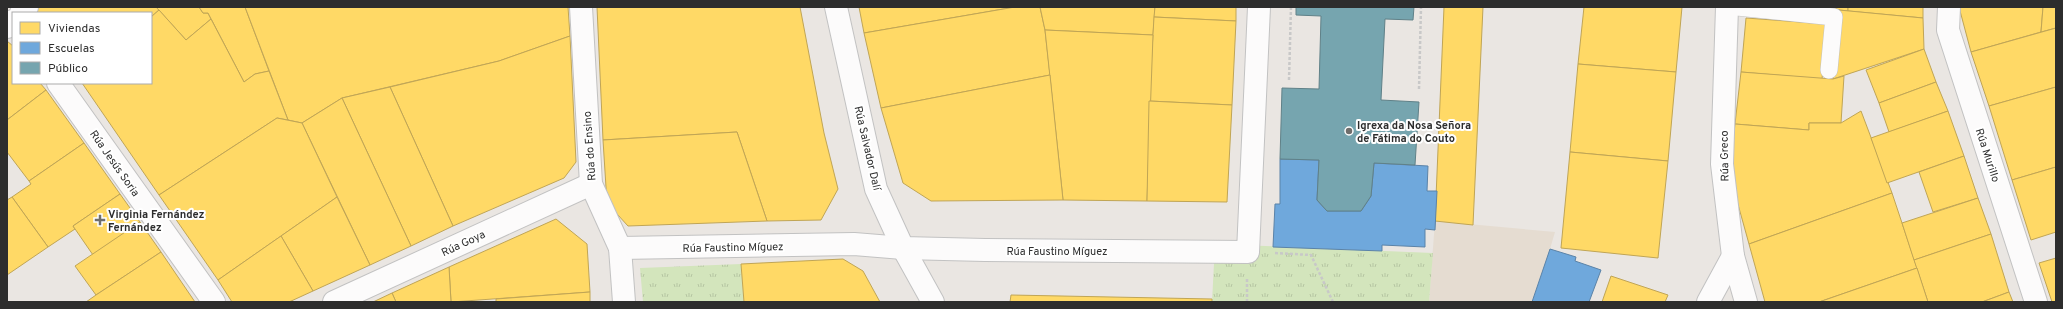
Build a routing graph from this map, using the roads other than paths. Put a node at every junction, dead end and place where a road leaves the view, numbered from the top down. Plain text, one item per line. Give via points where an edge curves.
1 (581, 7) edge
2 (836, 7) edge
3 (1258, 7) edge
4 (1727, 7) edge
5 (1737, 7) edge
6 (1949, 7) edge
7 (1828, 70) dead end
8 (59, 84) edge
9 (591, 184) junction
10 (620, 248) junction
11 (903, 248) junction
12 (1733, 256) junction
13 (214, 302) edge
14 (334, 302) edge
15 (624, 302) edge
16 (933, 302) edge
17 (1708, 302) edge
18 (1746, 302) edge
19 (2036, 302) edge

1 - 9 street, Rúa do Ensino
2 - 11 street, Rúa Salvador Dalí via 876,188
3 - 11 street, Rúa Faustino Míguez via 1248,252
4 - 12 street, Rúa Greco via 1722,164
5 - 7 lane via 1834,17
6 - 19 street, Rúa Murillo via 1948,30
8 - 13 street, Rúa Jesús Soria
9 - 10 street, Rúa do Ensino
9 - 14 street, Rúa Goya
10 - 11 street, Rúa Faustino Míguez via 854,244
10 - 15 street, Rúa do Ensino
11 - 16 street, Rúa Salvador Dalí
12 - 17 street
12 - 18 street, Rúa Greco

